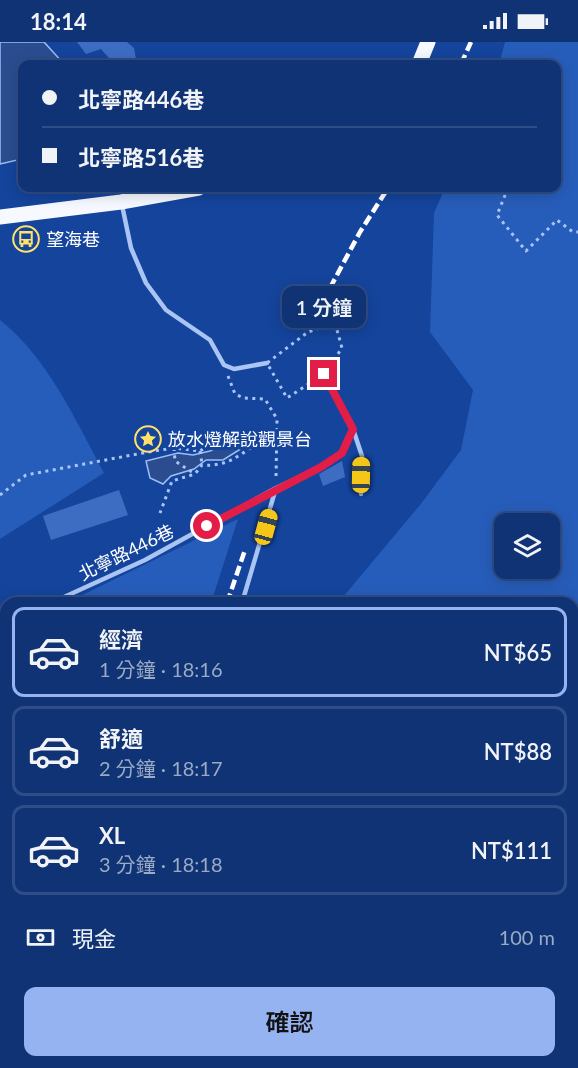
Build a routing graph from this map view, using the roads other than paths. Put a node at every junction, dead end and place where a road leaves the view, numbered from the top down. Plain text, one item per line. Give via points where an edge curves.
1 (428, 42) edge
2 (420, 60) edge
3 (177, 192) edge
4 (121, 202) junction
5 (0, 217) edge
6 (267, 363) road end
7 (324, 374) road end
8 (353, 429) junction
9 (276, 488) junction
10 (361, 494) dead end
11 (64, 597) edge
12 (244, 597) edge

1 - 2 main road
3 - 4 main road
4 - 5 main road
4 - 6 lane via 131,248 146,283 165,310 210,340 227,367
7 - 8 lane
8 - 9 lane, 北寧路446巷 via 342,453
8 - 10 lane via 362,456
9 - 11 lane, 北寧路446巷 via 145,560
9 - 12 lane

